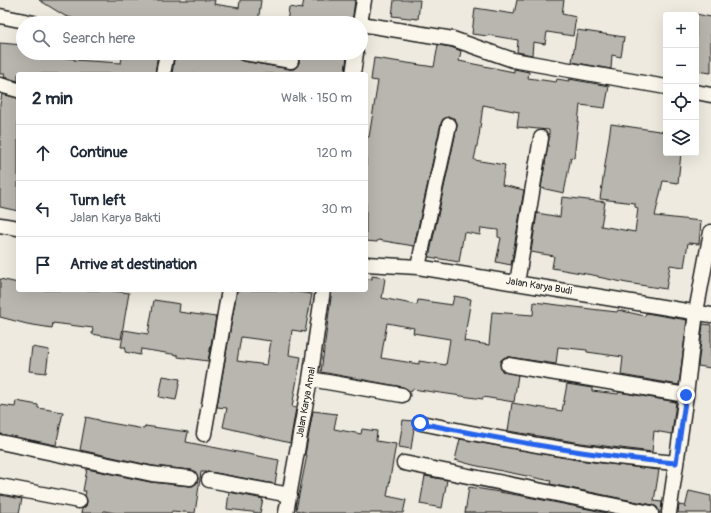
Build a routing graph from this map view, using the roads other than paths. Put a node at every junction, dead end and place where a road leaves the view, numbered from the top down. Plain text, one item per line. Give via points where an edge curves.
1 (364, 0) edge
2 (0, 16) edge
3 (361, 16) edge
4 (16, 19) edge
5 (368, 25) edge
6 (165, 60) edge
7 (286, 60) edge
8 (355, 60) edge
9 (292, 61) dead end
10 (163, 72) edge
11 (353, 72) edge
12 (0, 85) edge
13 (663, 86) edge
14 (16, 89) edge
15 (699, 93) edge
16 (711, 95) edge
17 (449, 125) dead end
18 (541, 138) dead end
19 (0, 225) edge
20 (16, 228) edge
21 (711, 232) edge
22 (368, 264) edge
23 (418, 267) junction
24 (517, 283) junction
25 (229, 292) edge
26 (323, 292) edge
27 (696, 312) junction
28 (711, 315) edge
29 (508, 365) dead end
30 (310, 379) junction
31 (402, 395) dead end
32 (686, 395) junction
33 (420, 423) dead end
34 (204, 434) dead end
35 (0, 442) edge
36 (404, 463) dead end
37 (676, 463) junction
38 (190, 478) dead end
39 (209, 480) dead end
40 (0, 486) edge
41 (290, 495) junction
42 (80, 501) dead end
43 (286, 513) edge
44 (651, 513) edge
45 (669, 513) edge

1 - 3 street
2 - 4 street
5 - 13 street via 453,39 513,60
6 - 10 street
7 - 9 street
8 - 11 street
12 - 14 street
15 - 16 street
17 - 23 street
18 - 24 street
19 - 20 street
21 - 27 street
22 - 23 street, Jalan Karya Budi
23 - 24 street, Jalan Karya Budi
24 - 27 street, Jalan Karya Budi
25 - 34 street
26 - 30 street, Jalan Karya Amal
27 - 28 street, Jalan Karya Budi
27 - 32 street
29 - 32 street
30 - 31 street
30 - 41 street, Jalan Karya Amal
32 - 37 street
33 - 37 street via 584,452
35 - 38 street via 152,474
36 - 44 street
37 - 45 street
39 - 41 street
40 - 42 street
41 - 43 street, Jalan Karya Amal

